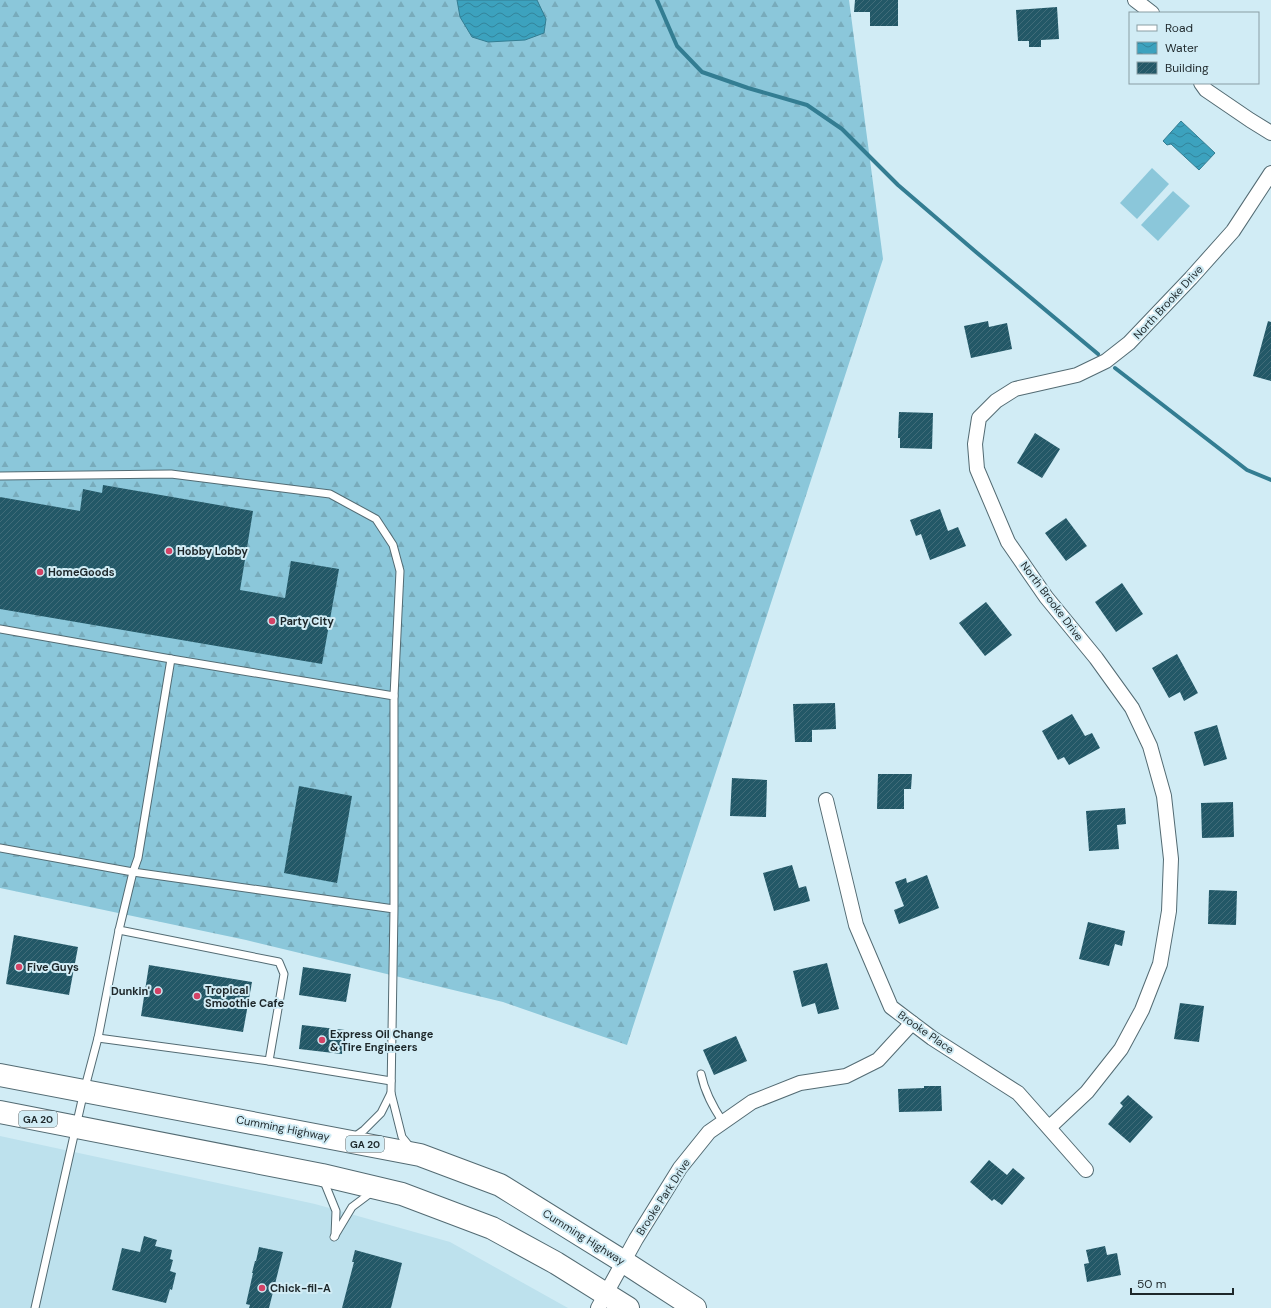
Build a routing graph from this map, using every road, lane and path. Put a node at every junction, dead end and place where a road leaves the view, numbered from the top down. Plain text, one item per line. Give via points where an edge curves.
1 (1135, 0) edge
2 (1151, 12) edge
3 (1202, 84) edge
4 (1271, 132) edge
5 (1271, 173) edge
6 (0, 476) edge
7 (0, 629) edge
8 (171, 659) junction
9 (394, 696) junction
10 (826, 800) dead end
11 (0, 848) edge
12 (133, 872) junction
13 (394, 909) junction
14 (120, 930) junction
15 (912, 1023) junction
16 (98, 1038) junction
17 (269, 1061) junction
18 (701, 1074) dead end
19 (0, 1075) edge
20 (391, 1081) junction
21 (84, 1091) junction
22 (391, 1092) junction
23 (0, 1112) edge
24 (723, 1122) junction
25 (76, 1126) junction
26 (1049, 1127) junction
27 (350, 1141) junction
28 (420, 1155) junction
29 (1086, 1170) dead end
30 (322, 1175) junction
31 (377, 1189) junction
32 (624, 1262) junction
33 (602, 1301) edge
34 (35, 1308) edge
35 (628, 1308) edge
36 (695, 1308) edge

1 - 2 street
3 - 4 street via 1206,90
5 - 26 street, North Brooke Drive via 1233,231 1129,343 1106,361 1077,375 1015,389 996,401 979,418 975,444 977,469 1008,542 1046,597 1096,658 1132,708 1150,746 1164,796 1171,859 1169,911 1160,964 1142,1010 1121,1049 1087,1092
6 - 9 lane via 171,474 330,494 376,519 394,545 400,571
7 - 8 lane
8 - 9 lane
8 - 12 lane via 138,858
9 - 13 lane
10 - 15 street, Brooke Place via 856,925 891,1007
11 - 12 lane
12 - 13 lane
12 - 14 lane
13 - 20 lane
14 - 16 lane
14 - 17 lane via 279,962 284,974
15 - 24 street, Brooke Park Drive via 878,1060 846,1076 800,1083 752,1102
15 - 26 street, Brooke Place via 1018,1093
16 - 17 lane
16 - 21 lane
17 - 20 lane
18 - 24 lane via 704,1089
19 - 21 main road, Cumming Highway / GA 20
20 - 22 lane
21 - 25 lane
21 - 27 main road, Cumming Highway / GA 20
22 - 27 lane via 381,1113
22 - 28 lane via 402,1137
23 - 25 main road, GA 20
24 - 32 street, Brooke Park Drive via 709,1132 680,1168
25 - 30 main road, GA 20
25 - 34 lane
26 - 29 street, Brooke Place
27 - 28 main road, Cumming Highway / GA 20
28 - 32 main road, Cumming Highway / GA 20 via 500,1185
30 - 31 main road, GA 20
30 - 31 lane via 336,1211 334,1237 352,1207
31 - 33 main road, GA 20 via 402,1194 492,1228 556,1263
32 - 33 street, Brooke Park Drive
32 - 36 main road, Cumming Highway / GA 20
33 - 35 main road, GA 20

